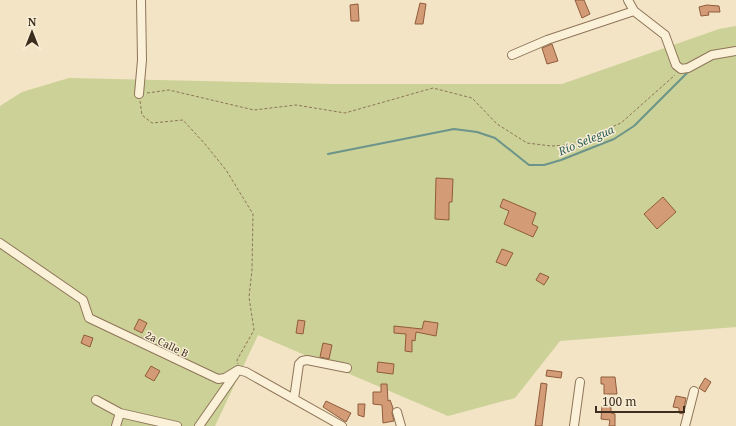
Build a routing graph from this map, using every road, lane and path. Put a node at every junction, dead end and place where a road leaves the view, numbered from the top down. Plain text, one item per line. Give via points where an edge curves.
1 (141, 0) edge
2 (628, 0) edge
3 (634, 11) junction
4 (734, 52) edge
5 (512, 55) dead end
6 (681, 69) junction
7 (139, 94) junction
8 (0, 243) edge
9 (347, 368) dead end
10 (238, 370) junction
11 (580, 382) dead end
12 (694, 391) dead end
13 (294, 399) junction
14 (96, 400) dead end
15 (397, 412) dead end
16 (120, 413) junction
17 (116, 426) edge
18 (177, 426) edge
19 (199, 426) edge
20 (342, 426) edge
21 (401, 426) edge
22 (574, 426) edge
23 (685, 426) edge

1 - 7 street via 142,60
2 - 3 street
3 - 5 street via 553,38
3 - 6 street via 664,35 676,65
4 - 6 street via 708,57
6 - 7 path via 621,123 570,145 558,146 527,143 497,124 472,98 433,88 345,113 296,105 254,110 169,90
7 - 10 path via 142,115 152,123 183,120 226,170 253,214 249,297 254,330 238,360
8 - 10 street, 2a Calle B via 82,300 89,318 218,379
9 - 13 street via 302,361 299,364
10 - 13 street
10 - 19 street
11 - 22 street
12 - 23 street
13 - 20 street
14 - 16 street
15 - 21 street
16 - 17 street
16 - 18 street

